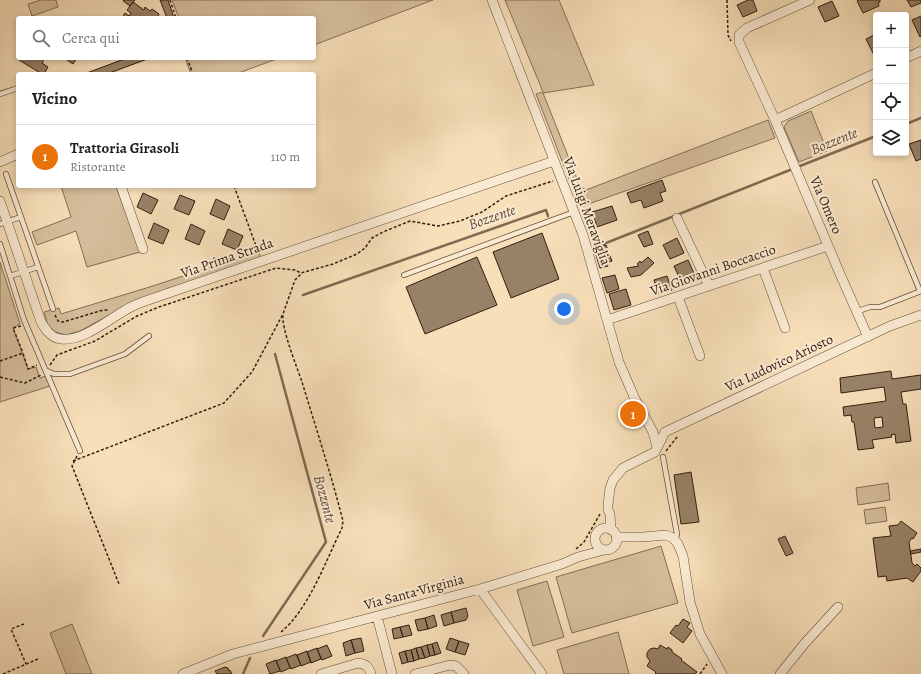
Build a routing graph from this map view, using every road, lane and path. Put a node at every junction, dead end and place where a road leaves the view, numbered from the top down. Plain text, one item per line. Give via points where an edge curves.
1 (170, 0) edge
2 (492, 0) edge
3 (810, 0) edge
4 (175, 16) edge
5 (921, 51) edge
6 (909, 57) edge
7 (188, 60) edge
8 (192, 72) edge
9 (873, 74) edge
10 (16, 89) edge
11 (0, 94) edge
12 (775, 120) junction
13 (16, 155) edge
14 (554, 161) junction
15 (0, 162) edge
16 (6, 174) dead end
17 (556, 180) dead end
18 (875, 182) dead end
19 (123, 188) edge
20 (235, 188) edge
21 (0, 201) edge
22 (574, 212) junction
23 (21, 217) junction
24 (677, 218) dead end
25 (4, 223) edge
26 (0, 244) edge
27 (828, 246) junction
28 (143, 249) dead end
29 (260, 257) dead end
30 (38, 267) junction
31 (763, 268) junction
32 (24, 272) junction
33 (301, 273) junction
34 (404, 275) dead end
35 (10, 276) junction
36 (709, 286) junction
37 (920, 291) edge
38 (678, 297) junction
39 (53, 309) joint
40 (283, 314) junction
41 (921, 314) edge
42 (115, 316) junction
43 (859, 317) junction
44 (607, 320) junction
45 (26, 324) junction
46 (121, 326) junction
47 (890, 326) junction
48 (785, 328) dead end
49 (149, 336) dead end
50 (868, 337) junction
51 (23, 353) junction
52 (700, 356) dead end
53 (0, 361) edge
54 (43, 363) junction
55 (47, 371) junction
56 (0, 377) edge
57 (653, 432) junction
58 (665, 432) junction
59 (677, 435) dead end
60 (80, 452) joint
61 (661, 453) junction
62 (73, 461) junction
63 (604, 512) junction
64 (601, 530) junction
65 (614, 533) junction
66 (596, 539) junction
67 (675, 540) junction
68 (604, 550) junction
69 (575, 554) junction
70 (119, 584) dead end
71 (464, 584) dead end
72 (480, 589) junction
73 (383, 607) dead end
74 (838, 607) dead end
75 (376, 616) junction
76 (24, 624) dead end
77 (278, 634) dead end
78 (38, 659) dead end
79 (709, 662) dead end
80 (26, 664) junction
81 (3, 674) edge
82 (183, 674) edge
83 (320, 674) edge
84 (371, 674) edge
85 (392, 674) edge
86 (415, 674) edge
87 (464, 674) edge
88 (542, 674) edge
89 (700, 674) edge
90 (722, 674) edge
91 (780, 674) edge

1 - 4 path
2 - 14 street, Via Luigi Meraviglia
3 - 12 street, Via Omero via 747,28 739,35 739,42
5 - 6 street
7 - 8 path
9 - 12 street
10 - 11 lane
12 - 27 street, Via Omero
13 - 15 street
14 - 22 street, Via Luigi Meraviglia
14 - 42 street, Via Prima Strada via 157,297 130,307
16 - 23 lane
17 - 33 path via 506,196 482,212 460,221 438,226 410,222 372,238 357,254
18 - 37 lane
19 - 28 street
20 - 29 path
21 - 25 street, Via Prima Strada
22 - 34 lane
22 - 44 street, Via Luigi Meraviglia via 590,257
23 - 25 lane
23 - 30 lane
24 - 36 street
25 - 32 street, Via Prima Strada
26 - 35 lane
27 - 31 street, Via Giovanni Boccaccio
27 - 43 street, Via Omero
30 - 32 lane
30 - 39 lane
31 - 36 street, Via Giovanni Boccaccio
31 - 48 street
32 - 35 lane
32 - 42 street, Via Prima Strada via 41,322 52,336 69,340 77,338
33 - 40 path via 295,280
33 - 46 path via 276,268 159,307
35 - 45 lane
36 - 38 street, Via Giovanni Boccaccio
37 - 43 lane via 880,308 870,307 861,310
38 - 44 street, Via Giovanni Boccaccio
38 - 52 street
39 - 42 path via 58,321 63,322 103,310 108,310
40 - 62 path via 252,372 224,403
40 - 77 path via 282,319 343,521 342,528 303,607 291,623
41 - 47 street, Via Ludovico Ariosto
42 - 46 path
43 - 47 street via 872,328
43 - 50 street, Via Omero
44 - 57 street, Via Luigi Meraviglia via 618,358 635,399
45 - 51 path via 13,328
45 - 54 lane
46 - 55 path via 95,341 57,355
47 - 50 street, Via Ludovico Ariosto
49 - 55 lane via 125,354 70,374 54,374
50 - 58 street, Via Ludovico Ariosto
51 - 53 path
51 - 54 path via 28,369
54 - 55 lane
55 - 56 path via 25,384
55 - 60 lane
57 - 58 street
57 - 61 street, Via Luigi Meraviglia
58 - 61 street
59 - 61 path
60 - 62 path
61 - 63 street via 654,452 618,473 610,488
61 - 67 lane via 677,534
62 - 70 path via 72,466
63 - 64 street
63 - 65 street via 610,514
63 - 69 path
64 - 65 street via 606,529
64 - 66 street
65 - 67 street via 636,537 666,535
65 - 68 street via 617,541 614,547
66 - 68 street via 598,546
66 - 69 street, Via Santa Virginia
67 - 90 street via 683,556 690,602 700,634
68 - 69 street, Via Santa Virginia
69 - 72 street, Via Santa Virginia via 562,564
71 - 73 path via 454,580 391,598
72 - 75 street, Via Santa Virginia
72 - 88 street
74 - 91 street
75 - 82 street, Via Santa Virginia via 233,654
75 - 85 street
76 - 80 path via 12,629
78 - 80 path
79 - 89 path
80 - 81 path
83 - 84 street via 358,663 365,664
86 - 87 street via 450,665 456,666

